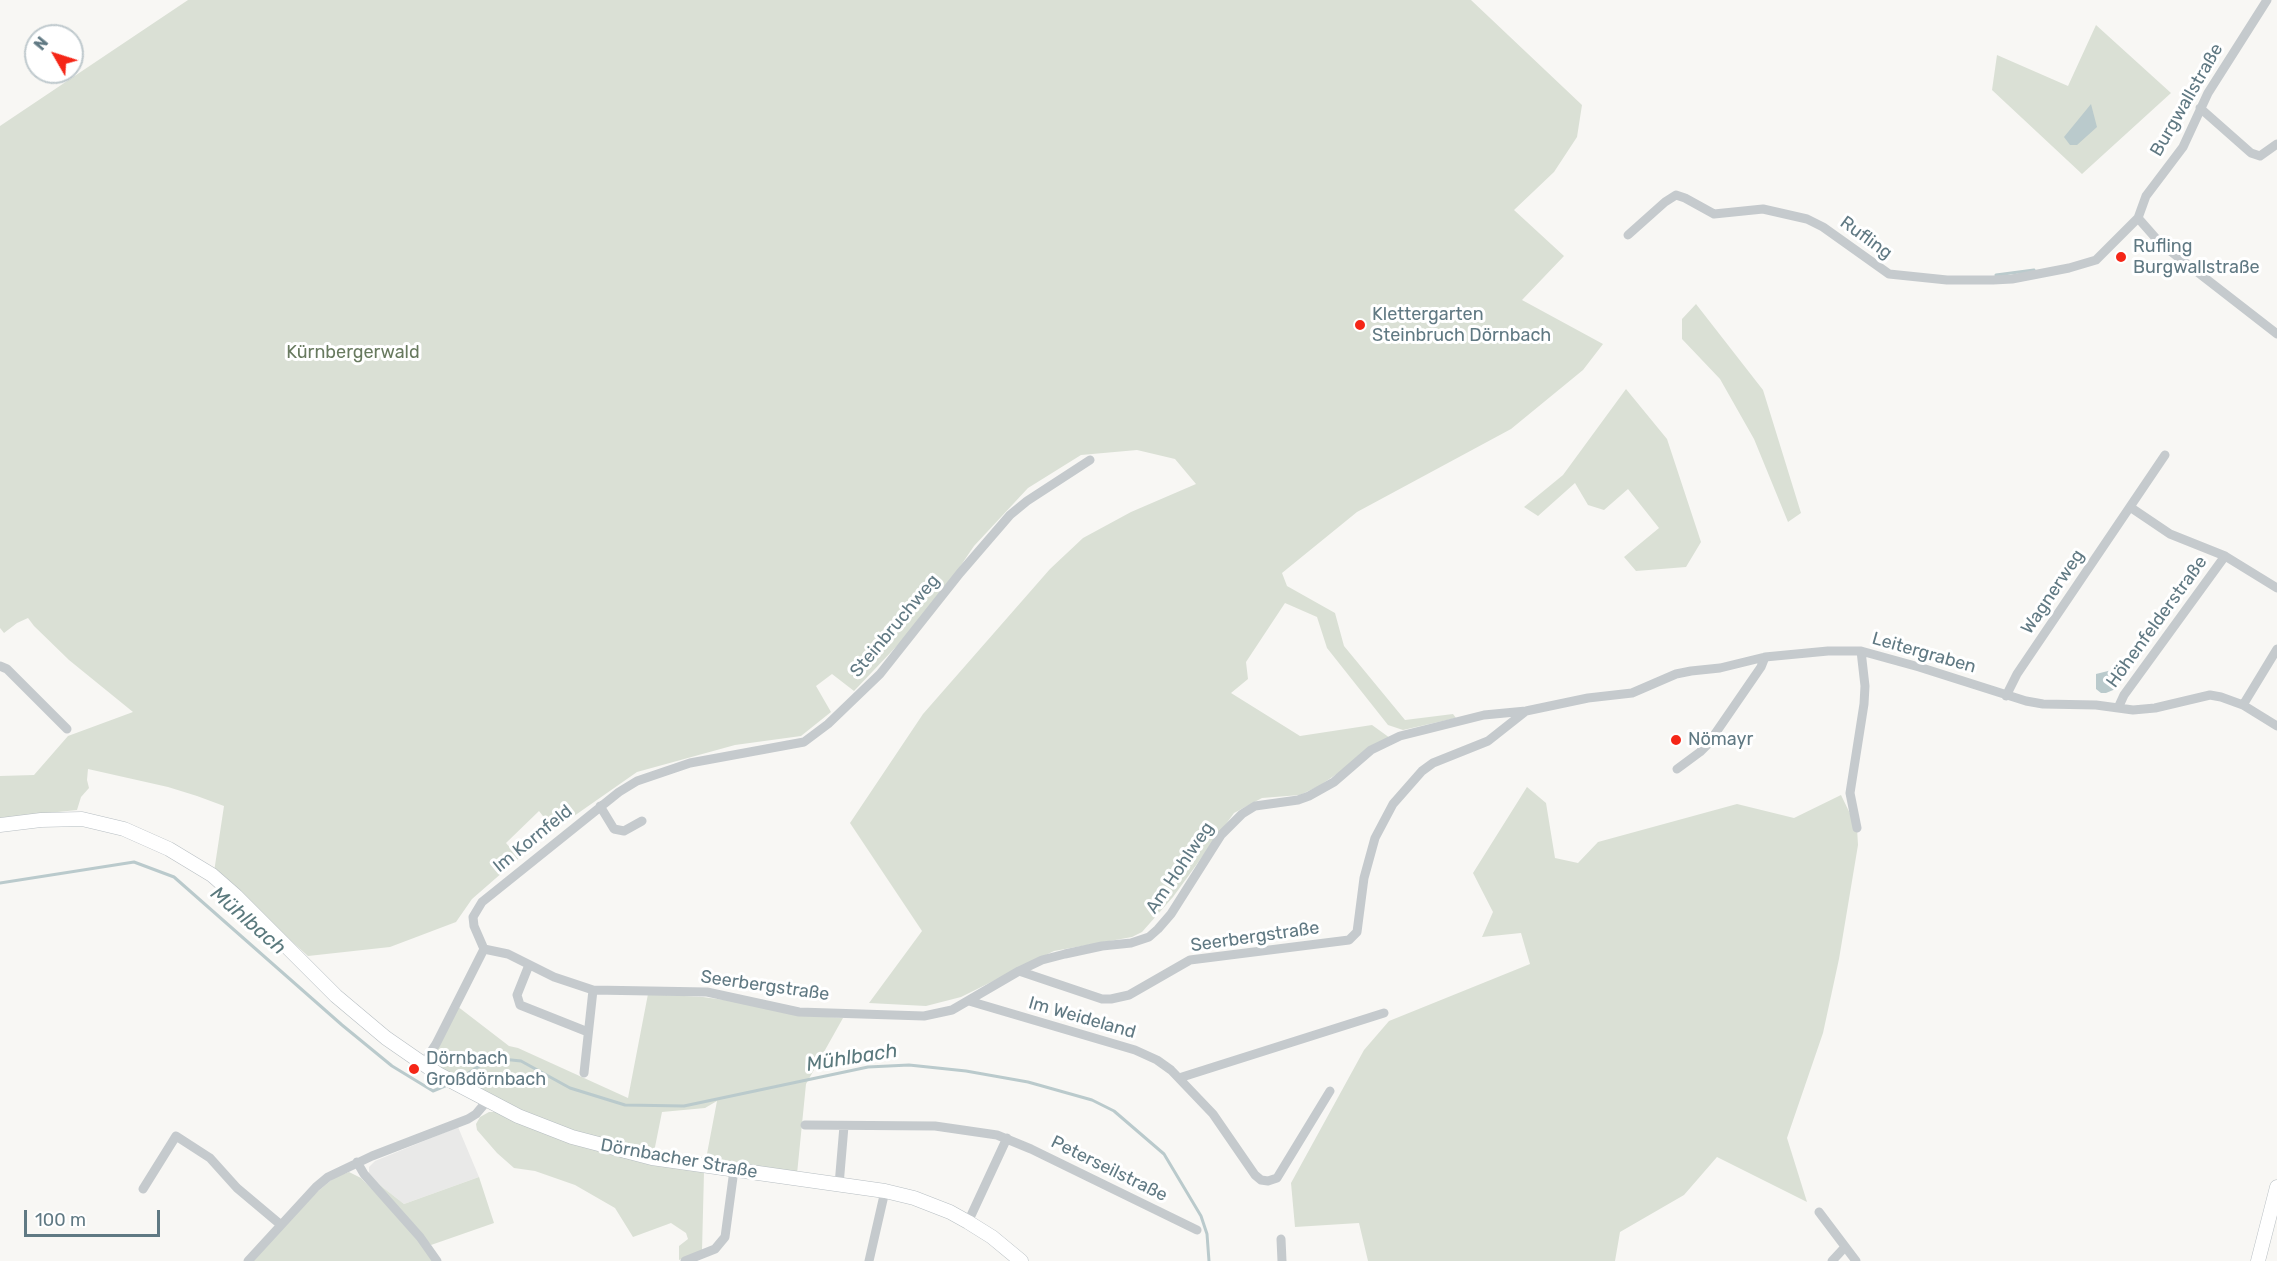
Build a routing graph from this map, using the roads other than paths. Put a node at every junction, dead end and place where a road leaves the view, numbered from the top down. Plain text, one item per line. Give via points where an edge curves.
1 (2267, 0) edge
2 (2200, 108) junction
3 (2277, 144) edge
4 (2138, 218) junction
5 (1628, 235) dead end
6 (2104, 254) joint
7 (2277, 334) edge
8 (2165, 455) dead end
9 (1090, 460) dead end
10 (2130, 507) junction
11 (2225, 556) junction
12 (2277, 588) edge
13 (2277, 650) edge
14 (1861, 651) junction
15 (1765, 657) junction
16 (0, 666) edge
17 (2006, 696) junction
18 (2243, 705) junction
19 (2118, 708) junction
20 (1526, 711) junction
21 (2277, 726) edge
22 (67, 729) dead end
23 (1677, 769) dead end
24 (600, 806) junction
25 (642, 821) dead end
26 (0, 825) edge
27 (1857, 828) dead end
28 (484, 949) junction
29 (529, 965) junction
30 (1019, 971) junction
31 (593, 990) junction
32 (969, 1001) junction
33 (1384, 1013) dead end
34 (588, 1032) junction
35 (423, 1064) junction
36 (584, 1073) dead end
37 (1179, 1078) junction
38 (1330, 1091) dead end
39 (487, 1101) junction
40 (805, 1125) dead end
41 (844, 1126) junction
42 (1007, 1138) junction
43 (357, 1162) junction
44 (734, 1170) junction
45 (839, 1185) junction
46 (2277, 1187) edge
47 (143, 1189) dead end
48 (885, 1191) junction
49 (1819, 1212) dead end
50 (968, 1222) junction
51 (281, 1225) junction
52 (1197, 1230) dead end
53 (1281, 1239) dead end
54 (1845, 1247) junction
55 (248, 1261) edge
56 (437, 1261) edge
57 (685, 1261) edge
58 (869, 1261) edge
59 (1021, 1261) edge
60 (1282, 1261) edge
61 (1832, 1261) edge
62 (1857, 1261) edge
63 (2258, 1261) edge

1 - 2 street, Burgwallstraße
2 - 3 street via 2251,153 2260,156
2 - 4 street, Burgwallstraße via 2183,147 2146,196
4 - 6 street, Burgwallstraße
4 - 7 street via 2160,243
5 - 6 street, Rufling via 1676,195 1714,214 1764,209 1807,219 1880,269 1900,277 2012,279 2083,265
8 - 10 street, Wagnerweg
9 - 24 street, Steinbruchweg via 1010,514 880,674 804,742 664,771 638,781
10 - 11 street via 2170,534
10 - 17 street, Wagnerweg
11 - 12 street
11 - 19 street, Höhenfelderstraße
13 - 18 street
14 - 15 street, Leitergraben
14 - 17 street, Leitergraben
14 - 27 street via 1864,704 1850,793
15 - 20 street, Leitergraben via 1676,674 1632,693
15 - 23 street via 1708,744
16 - 22 street
17 - 19 street, Leitergraben via 2043,704
18 - 19 street, Leitergraben via 2210,695 2144,710
18 - 21 street, Leitergraben
20 - 30 street, Am Hohlweg via 1484,715 1411,731 1371,750 1334,782 1309,796 1250,808 1221,835 1171,914 1149,937 1042,960
20 - 30 street, Seerbergstraße via 1488,741 1433,763 1393,804 1375,838 1357,932 1349,940 1190,960 1112,999
24 - 25 street, Im Kornfeld via 614,829 624,831
24 - 28 street, Im Kornfeld via 482,902 473,917
26 - 35 street, Dörnbacher Straße via 82,819 124,829 169,849 212,875 336,996
28 - 29 street, Seerbergstraße via 508,954
28 - 35 street
29 - 31 street, Seerbergstraße
29 - 34 street via 517,995 520,1005
30 - 32 street, Seerbergstraße
31 - 32 street, Seerbergstraße via 707,992 819,1013 924,1016 946,1012
31 - 34 street
32 - 37 street, Im Weideland via 1135,1050
33 - 37 street
34 - 36 street
35 - 39 street, Dörnbacher Straße
37 - 38 street, Im Weideland via 1213,1114 1255,1175 1268,1181 1277,1178
39 - 43 street via 468,1119
39 - 44 street, Dörnbacher Straße via 602,1146
40 - 41 street, Peterseilstraße
41 - 42 street, Peterseilstraße via 935,1126
41 - 45 street
42 - 50 street
42 - 52 street, Peterseilstraße
43 - 51 street via 322,1182
43 - 56 street
44 - 45 street, Dörnbacher Straße
44 - 57 street via 725,1238 715,1249
45 - 48 street, Dörnbacher Straße
46 - 63 street
47 - 51 street via 176,1136 210,1158 237,1188
48 - 50 street, Dörnbacher Straße via 933,1205
48 - 58 street
49 - 54 street
50 - 59 street, Dörnbacher Straße
51 - 55 street
53 - 60 street
54 - 61 street
54 - 62 street

